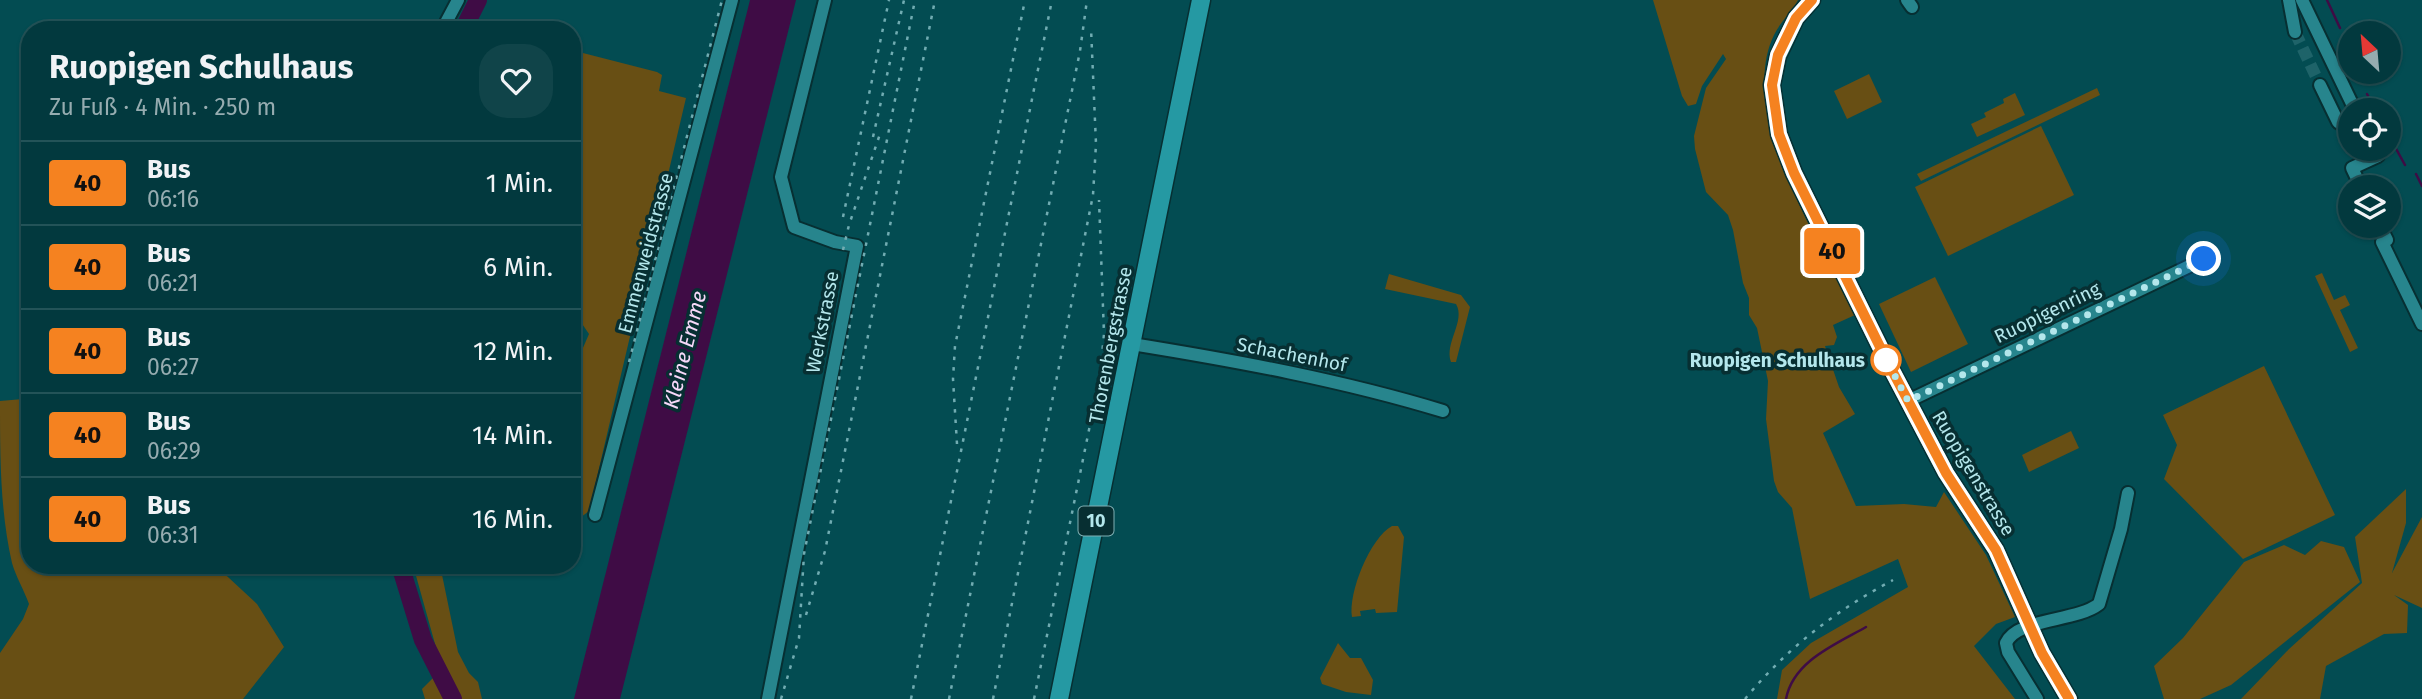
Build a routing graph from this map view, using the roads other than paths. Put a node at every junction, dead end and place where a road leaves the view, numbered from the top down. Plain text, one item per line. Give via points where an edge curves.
1 (458, 0) edge
2 (732, 0) edge
3 (825, 0) edge
4 (1201, 0) edge
5 (1812, 0) edge
6 (2289, 0) edge
7 (2302, 0) edge
8 (447, 21) edge
9 (2295, 32) tunnel mouth
10 (2320, 85) tunnel mouth
11 (2349, 98) edge
12 (2338, 120) edge
13 (2368, 161) edge
14 (2355, 175) edge
15 (2386, 238) edge
16 (2204, 259) dead end
17 (2422, 324) edge
18 (1132, 344) junction
19 (1908, 401) junction
20 (1443, 411) dead end
21 (2127, 493) dead end
22 (595, 515) dead end
23 (2029, 627) junction
24 (768, 699) edge
25 (1059, 699) edge
26 (2037, 699) edge
27 (2069, 699) edge

1 - 8 street
2 - 22 street, Emmenweidstrasse
3 - 24 street, Werkstrasse via 781,177 794,227 857,246
4 - 18 main road, Thorenbergstrasse / 10
5 - 19 street, Ruopigenstrasse via 1796,18 1778,55 1772,85 1777,127 1794,173
6 - 9 street
7 - 11 street
10 - 12 street
13 - 14 street via 2352,169
15 - 17 street via 2382,242
16 - 19 street, Ruopigenring
18 - 20 street, Schachenhof via 1260,366
18 - 25 main road, Thorenbergstrasse / 10
19 - 23 street, Ruopigenstrasse via 1946,473 1996,550
21 - 23 street via 2099,604 2082,614
23 - 26 street via 2009,636 2006,647
23 - 27 street, Ruopigenstrasse

